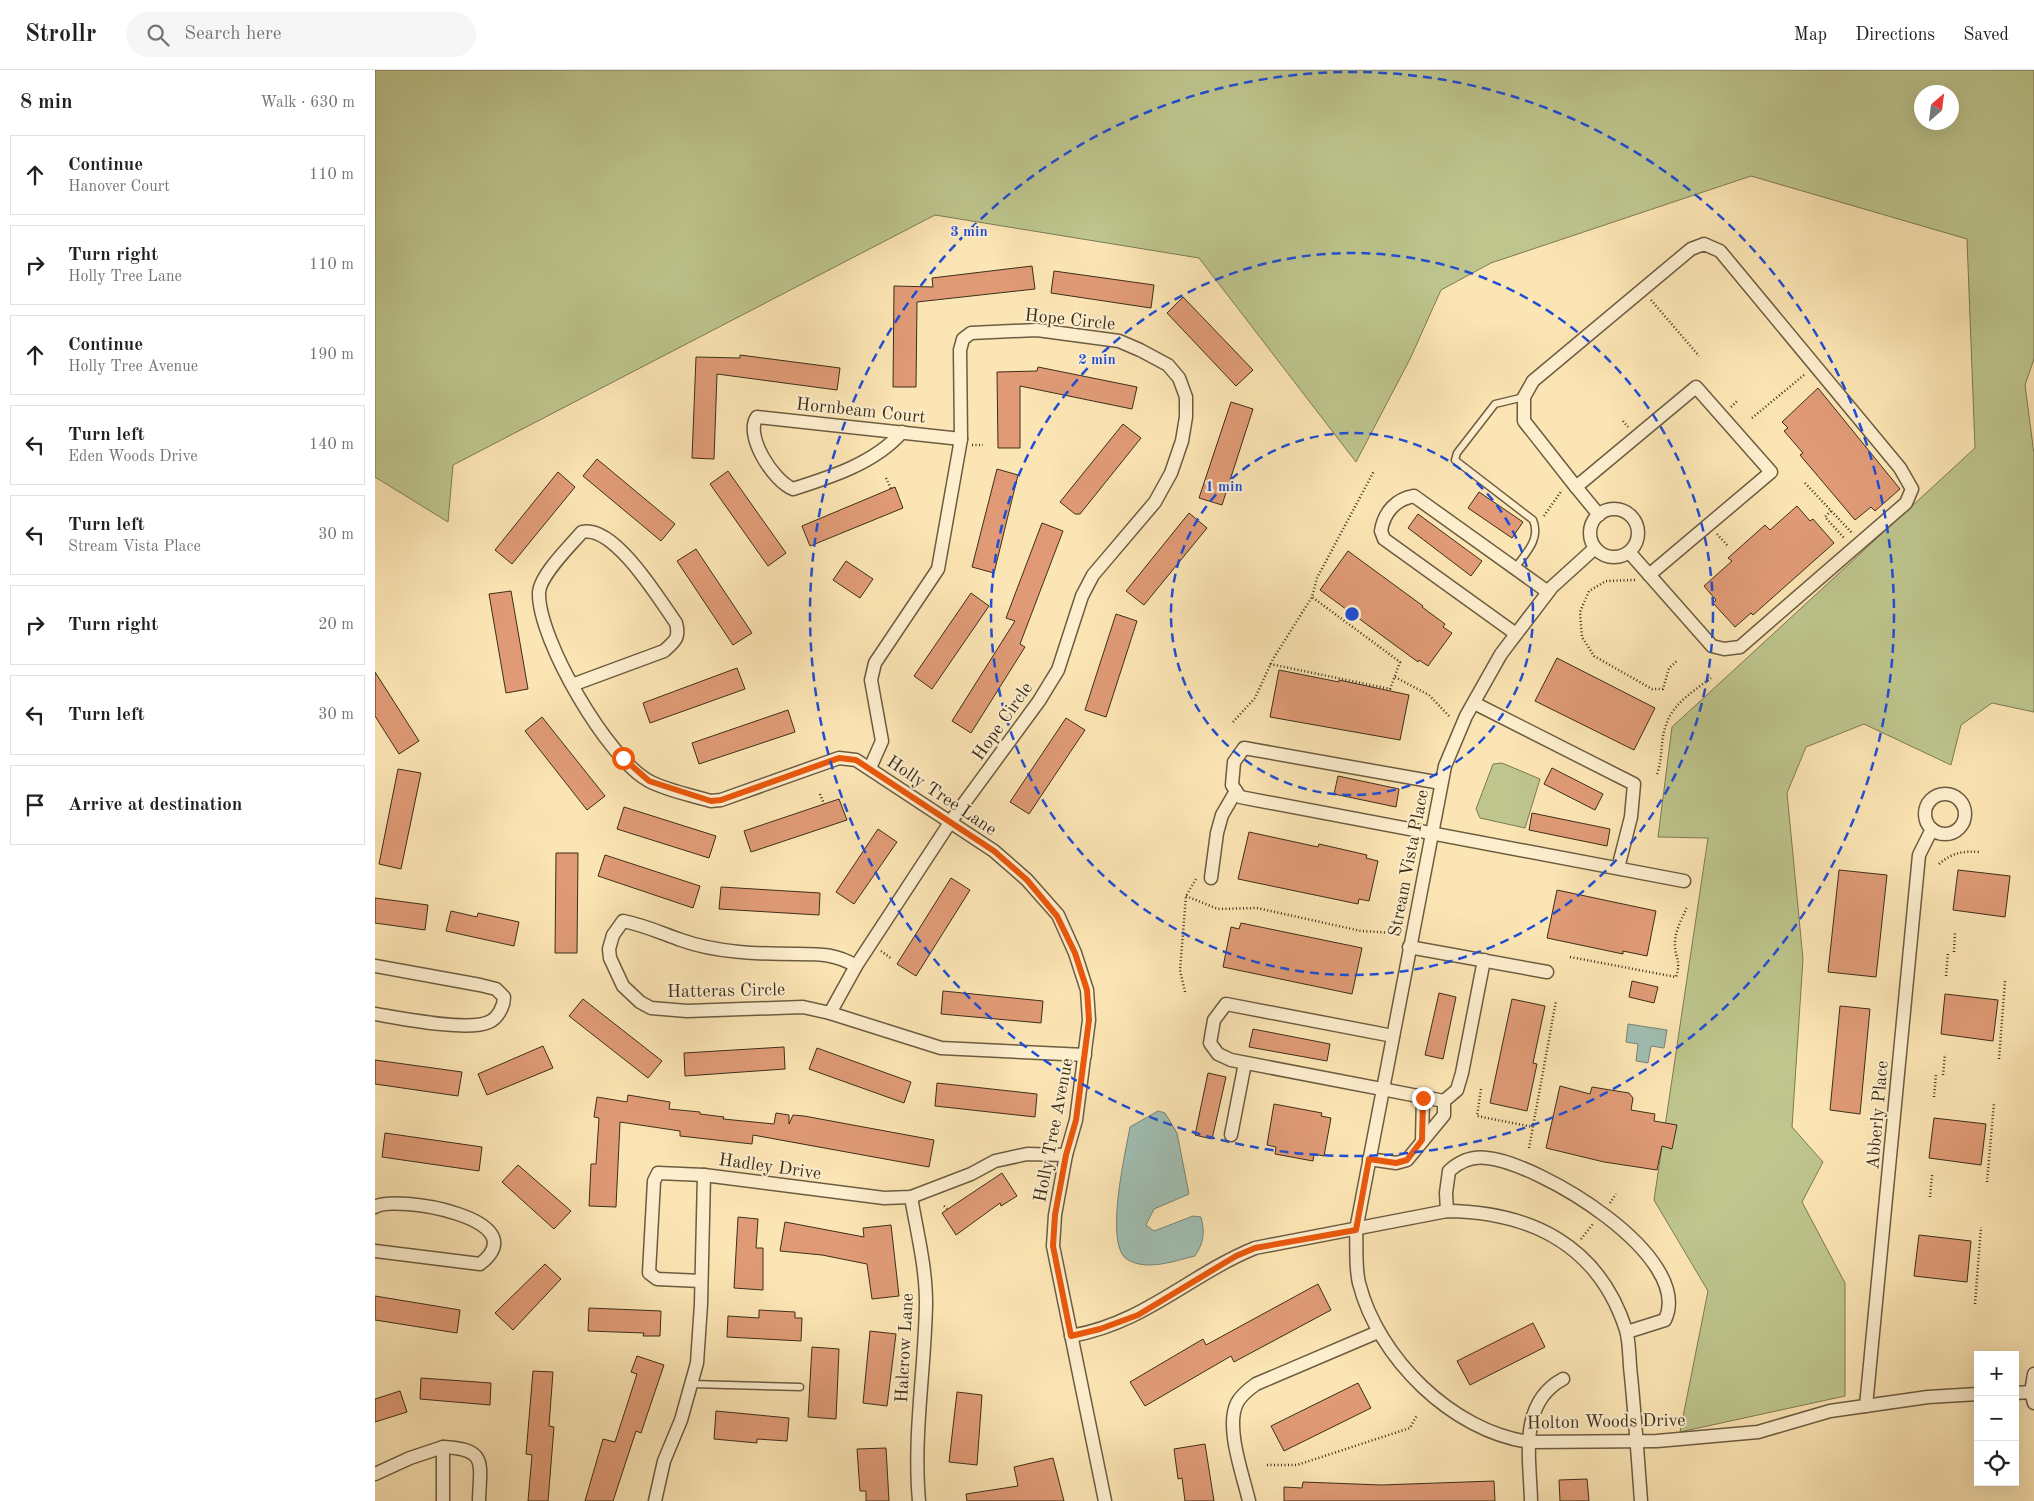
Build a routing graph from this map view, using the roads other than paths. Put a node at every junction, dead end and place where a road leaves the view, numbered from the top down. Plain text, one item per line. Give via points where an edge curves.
1 (1524, 397) junction
2 (902, 432) junction
3 (961, 439) junction
4 (1576, 487) junction
5 (1599, 515) junction
6 (1595, 548) junction
7 (1629, 552) junction
8 (1515, 568) junction
9 (1643, 578) junction
10 (1548, 592) junction
11 (1516, 634) junction
12 (572, 685) junction
13 (1474, 703) junction
14 (870, 768) junction
15 (1441, 783) junction
16 (1236, 791) junction
17 (951, 821) junction
18 (1932, 830) dead end
19 (1432, 833) junction
20 (1618, 868) junction
21 (1211, 878) dead end
22 (1684, 881) dead end
23 (1057, 916) joint
24 (1409, 947) junction
25 (1484, 960) junction
26 (375, 966) edge
27 (856, 966) junction
28 (1547, 972) dead end
29 (829, 1013) junction
30 (375, 1014) edge
31 (1393, 1036) junction
32 (1085, 1055) junction
33 (1245, 1062) junction
34 (1382, 1090) junction
35 (1423, 1098) junction
36 (1444, 1101) junction
37 (1231, 1135) dead end
38 (1422, 1140) junction
39 (1066, 1155) junction
40 (1369, 1159) junction
41 (704, 1175) junction
42 (911, 1197) junction
43 (375, 1207) edge
44 (1447, 1211) junction
45 (1356, 1230) junction
46 (375, 1252) edge
47 (701, 1281) junction
48 (1378, 1332) junction
49 (1627, 1332) junction
50 (1071, 1336) junction
51 (2034, 1374) edge
52 (1563, 1379) dead end
53 (691, 1384) junction
54 (800, 1387) dead end
55 (1974, 1394) edge
56 (2019, 1394) edge
57 (2033, 1397) edge
58 (1866, 1406) junction
59 (1529, 1442) junction
60 (1637, 1442) junction
61 (443, 1447) junction
62 (375, 1474) edge
63 (443, 1501) edge
64 (479, 1501) edge
65 (655, 1501) edge
66 (919, 1501) edge
67 (1105, 1501) edge
68 (1249, 1501) edge
69 (1531, 1501) edge
70 (1641, 1501) edge

1 - 4 street via 1525,421
1 - 8 lane via 1495,404 1455,460 1533,520 1537,529 1535,540
1 - 9 street via 1533,381 1691,249 1704,244 1713,246 1819,370 1899,468 1912,489 1906,503 1857,539 1740,647 1724,649 1712,646
2 - 2 street, Hornbeam Court via 878,455 793,489 779,481 753,438 753,422 757,416
2 - 3 street, Hornbeam Court
3 - 14 street, Hope Circle via 938,569 875,663 871,680 882,741
3 - 17 street, Hope Circle via 960,350 963,339 971,333 1037,330 1119,340 1168,365 1179,378 1186,397 1182,441 1171,473 1155,502 1093,575 1082,596 1057,670
4 - 5 street
4 - 9 street via 1696,387 1771,472
5 - 6 street via 1591,527
5 - 7 street via 1613,509 1633,518 1637,525 1637,540
6 - 7 street via 1612,557
6 - 10 street, Stream Vista Place
7 - 9 street
8 - 10 street
8 - 11 street via 1415,496 1402,498 1382,523 1384,539
10 - 11 street, Stream Vista Place
11 - 13 street, Stream Vista Place
12 - 12 street, Holly Tree Lane via 664,651 679,634 676,623 636,567 601,534 591,530 582,532 544,578 538,593 545,628
12 - 14 street, Holly Tree Lane via 581,703 623,758 649,781 703,798 721,800 839,758 856,760
13 - 15 street, Stream Vista Place via 1445,766
13 - 20 street via 1634,784 1631,817
14 - 17 street, Holly Tree Lane
15 - 16 street via 1244,748 1235,762 1232,785
15 - 19 street, Stream Vista Place
16 - 19 street via 1240,797
16 - 21 street via 1222,815
17 - 23 street, Holly Tree Lane via 1014,868
17 - 27 street, Hope Circle
18 - 58 street, Abberly Place via 1919,855
19 - 20 street
19 - 24 street, Stream Vista Place
20 - 22 street
23 - 32 street, Holly Tree Avenue via 1075,953 1087,990 1089,1020
24 - 25 street
24 - 31 street, Stream Vista Place
25 - 28 street
25 - 36 street via 1462,1073 1457,1090
26 - 30 street via 496,990 504,997 501,1010 489,1022 465,1026
27 - 29 street, Hope Circle
27 - 29 street, Hatteras Circle via 841,957 818,953 754,953 715,948 682,941 645,925 623,921 613,935 609,949 615,972 623,986 651,1008 687,1011 803,1007
29 - 32 street, Hatteras Circle via 941,1048
31 - 33 street via 1226,1004 1214,1020 1210,1043 1218,1054
31 - 34 street, Stream Vista Place
32 - 39 street, Holly Tree Avenue via 1076,1120
33 - 34 street
33 - 37 street
34 - 35 street
34 - 40 street, Stream Vista Place
35 - 36 street
35 - 38 street
36 - 38 street via 1444,1116
38 - 40 street via 1407,1160 1396,1163
39 - 42 street, Hadley Drive via 1027,1154 995,1161
39 - 50 street, Holly Tree Avenue via 1053,1246
40 - 45 street, Stream Vista Place
41 - 42 street, Hadley Drive via 840,1194
41 - 47 street, Hadley Drive
41 - 47 street via 657,1173 649,1273 657,1279
42 - 66 street, Halcrow Lane via 926,1301 916,1465
43 - 46 street via 392,1203 452,1211 474,1220 494,1240 489,1257 480,1264
44 - 45 street
44 - 49 street via 1477,1211 1517,1220 1567,1244 1597,1273
44 - 49 street via 1449,1171 1466,1159 1487,1158 1508,1163 1559,1185 1611,1218 1641,1246 1669,1291 1671,1308 1665,1320
45 - 48 street, Holton Woods Drive via 1358,1282
45 - 50 street via 1255,1248 1229,1260 1138,1315
47 - 53 street, Hadley Drive via 697,1363
48 - 59 street, Holton Woods Drive via 1416,1383 1453,1412 1509,1439
48 - 68 street via 1256,1384 1243,1395 1231,1422
49 - 60 street
50 - 67 street, Holly Tree Avenue
51 - 57 street
52 - 59 street via 1545,1390 1534,1408
53 - 54 lane
53 - 65 street, Hadley Drive via 664,1461
55 - 58 street, Holton Woods Drive
56 - 57 street
58 - 60 street, Holton Woods Drive via 1830,1411 1758,1432
59 - 60 street, Holton Woods Drive
59 - 69 street
60 - 70 street
61 - 62 street
61 - 63 street
61 - 64 street via 465,1448 475,1453 480,1461

